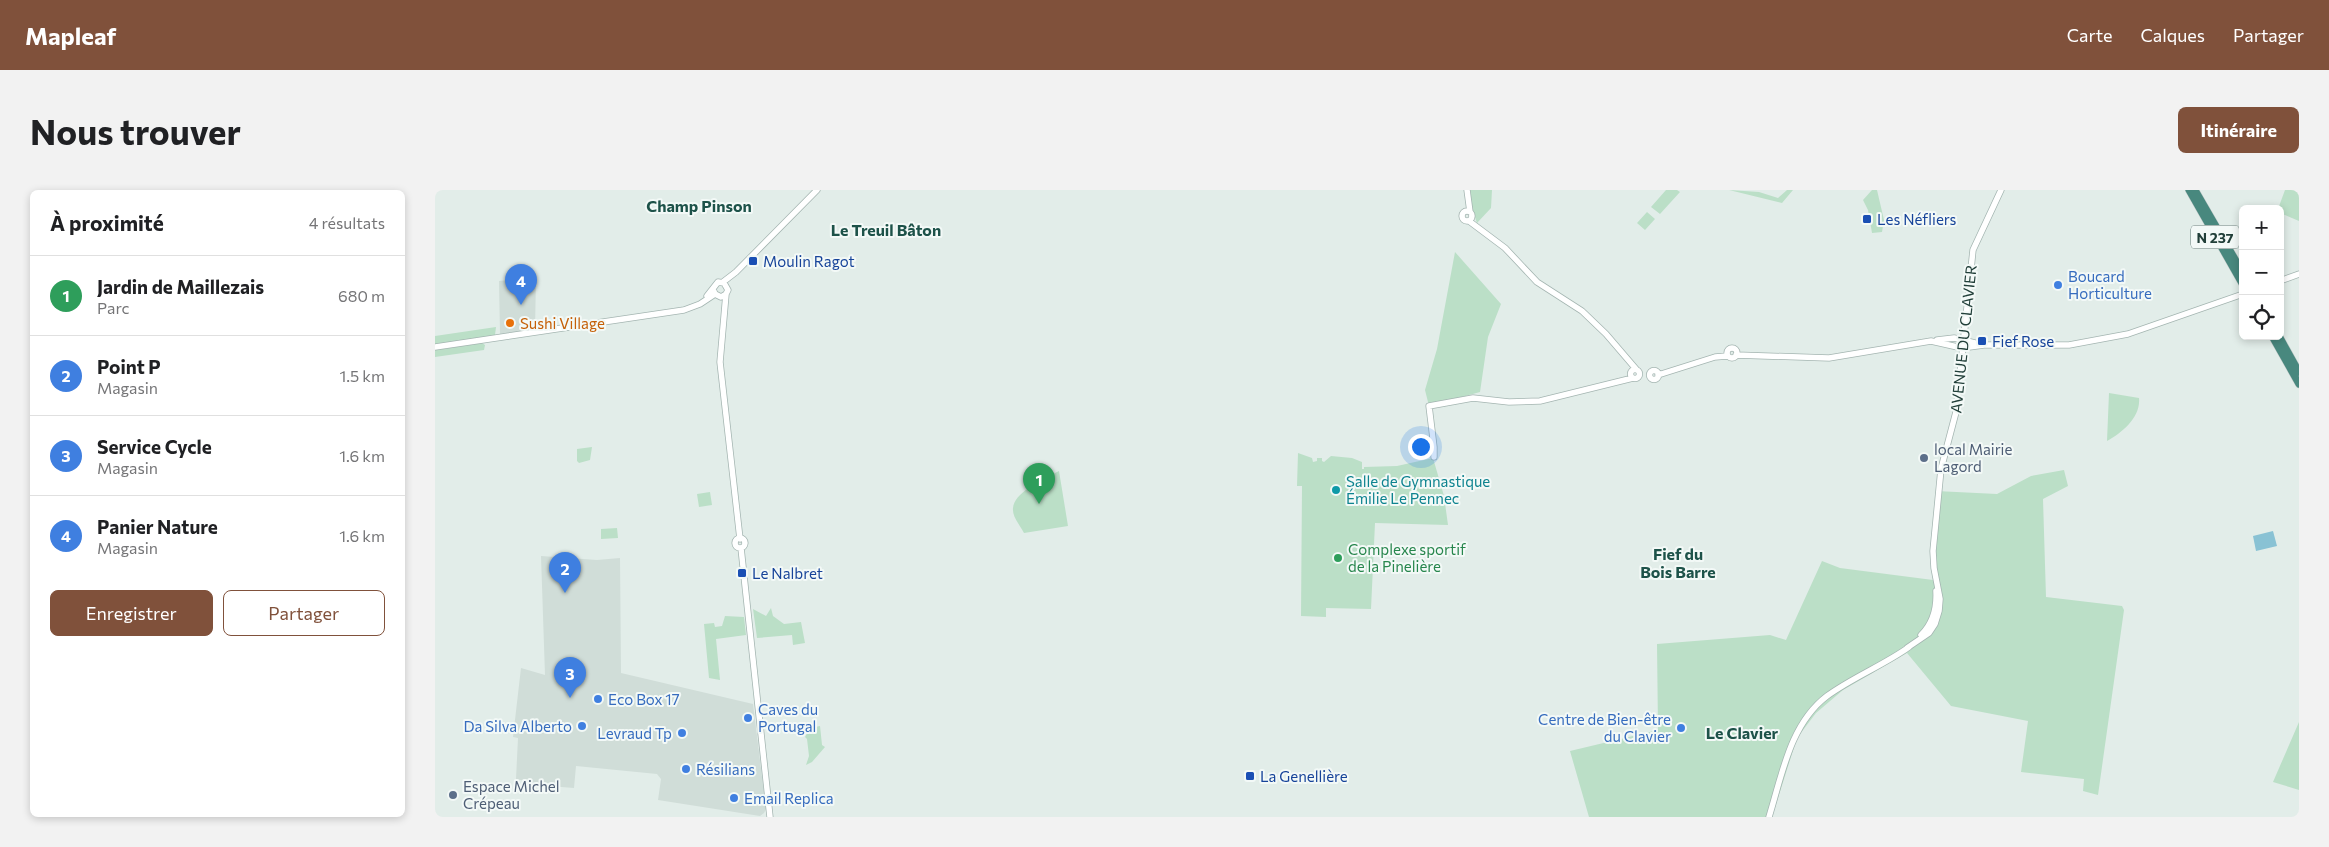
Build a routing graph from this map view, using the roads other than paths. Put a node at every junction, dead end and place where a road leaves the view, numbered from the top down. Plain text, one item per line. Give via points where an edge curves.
1 (817, 190) edge
2 (1467, 190) edge
3 (2001, 190) edge
4 (2189, 190) edge
5 (2195, 190) edge
6 (2239, 266) edge
7 (736, 272) junction
8 (2299, 274) edge
9 (2239, 279) edge
10 (2284, 280) edge
11 (723, 282) junction
12 (727, 291) junction
13 (716, 293) junction
14 (2240, 295) edge
15 (724, 317) junction
16 (1963, 340) junction
17 (2274, 340) edge
18 (2281, 340) edge
19 (1931, 341) junction
20 (1984, 345) junction
21 (435, 347) edge
22 (1962, 348) junction
23 (2299, 372) edge
24 (1634, 375) junction
25 (2299, 384) edge
26 (1434, 457) dead end
27 (1936, 582) junction
28 (1907, 648) junction
29 (770, 817) edge
30 (1769, 817) edge

1 - 7 street
2 - 24 street via 1469,216 1479,228 1505,248 1537,282 1582,311 1629,362
3 - 16 street, AVENUE DU CLAVIER via 1973,250
4 - 9 highway, N 237
5 - 6 highway, N 237
7 - 11 street
7 - 12 street
8 - 10 street
11 - 12 street
11 - 13 street via 716,283
12 - 13 street
12 - 15 street
13 - 15 street
13 - 21 street via 684,310
14 - 20 street via 2127,334 2097,340 2049,346
15 - 29 street via 720,362 740,538 735,544 741,548
16 - 19 street
16 - 20 street
16 - 22 street, AVENUE DU CLAVIER
17 - 25 highway
18 - 23 highway
19 - 22 street
19 - 24 street via 1829,358 1736,353 1733,358 1727,354 1659,373 1655,379 1650,375
20 - 22 street
22 - 27 street, AVENUE DU CLAVIER via 1956,412 1941,469 1933,551
24 - 26 street via 1540,401 1500,402 1473,398 1429,406
27 - 28 street, AVENUE DU CLAVIER via 1936,608 1931,622
27 - 28 street, AVENUE DU CLAVIER via 1941,599 1935,624 1925,637
28 - 30 street, AVENUE DU CLAVIER via 1827,696 1812,710 1794,736

